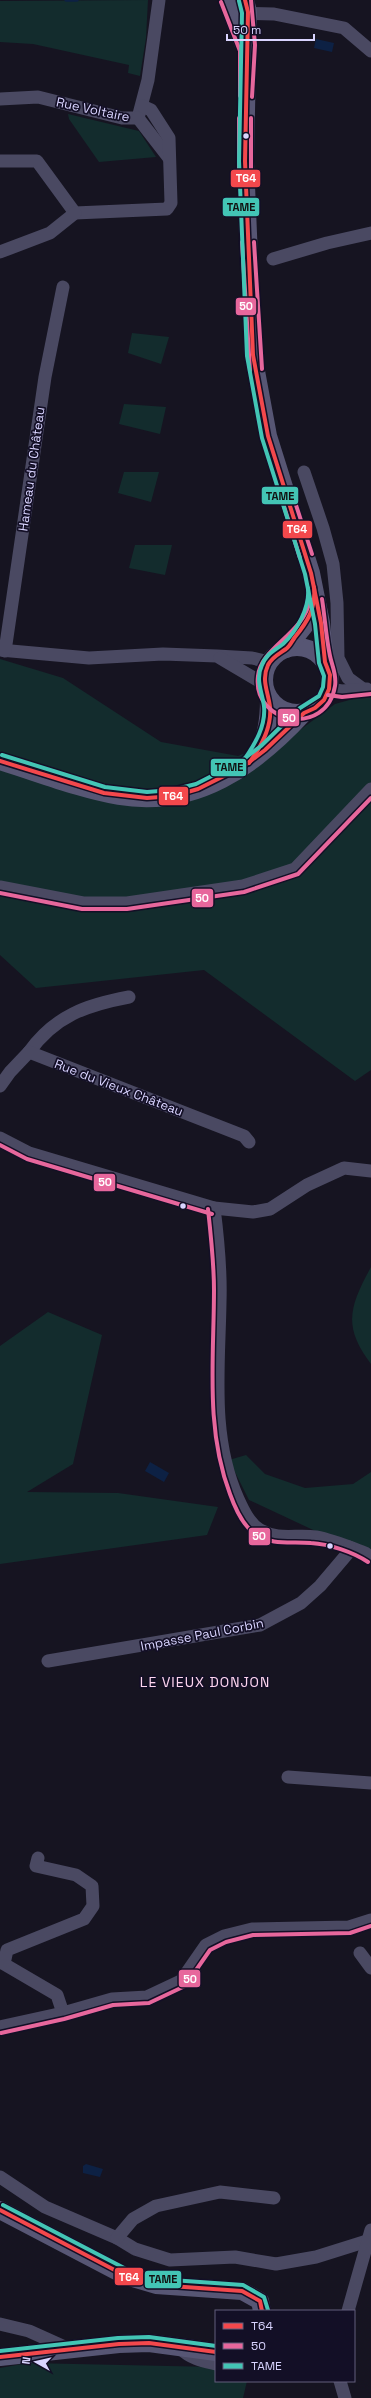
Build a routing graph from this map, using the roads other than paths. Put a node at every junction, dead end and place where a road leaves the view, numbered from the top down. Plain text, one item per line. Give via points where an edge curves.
1 (159, 0) edge
2 (238, 6) edge
3 (371, 51) edge
4 (0, 99) edge
5 (140, 112) junction
6 (0, 161) edge
7 (75, 213) junction
8 (371, 233) edge
9 (0, 252) edge
10 (273, 259) dead end
11 (63, 287) dead end
12 (304, 472) dead end
13 (316, 601) junction
14 (286, 649) junction
15 (2, 651) edge
16 (217, 656) junction
17 (269, 662) junction
18 (325, 662) junction
19 (329, 689) junction
20 (367, 689) edge
21 (266, 692) junction
22 (304, 713) junction
23 (0, 761) edge
24 (246, 767) junction
25 (371, 789) edge
26 (0, 887) edge
27 (129, 997) dead end
28 (29, 1052) junction
29 (0, 1086) edge
30 (0, 1138) edge
31 (250, 1142) dead end
32 (371, 1171) edge
33 (214, 1208) junction
34 (349, 1548) junction
35 (371, 1557) edge
36 (48, 1661) dead end
37 (288, 1777) dead end
38 (371, 1783) edge
39 (38, 1858) dead end
40 (371, 1920) edge
41 (360, 1954) dead end
42 (371, 1968) edge
43 (63, 2013) junction
44 (0, 2027) edge
45 (0, 2177) edge
46 (274, 2198) dead end
47 (0, 2210) edge
48 (369, 2235) edge
49 (117, 2238) junction
50 (366, 2266) edge
51 (262, 2310) edge
52 (348, 2310) edge
53 (0, 2324) edge
54 (178, 2346) junction
55 (69, 2349) junction
56 (215, 2352) edge
57 (0, 2357) edge
58 (215, 2364) edge
59 (340, 2382) edge
60 (344, 2398) edge

1 - 5 street, Rue Voltaire via 148,80
2 - 3 street via 344,28
2 - 13 main road via 248,55 245,161 253,355 268,436 311,572
4 - 5 street, Rue Voltaire via 38,97 122,118
5 - 7 street via 151,110 169,138 171,203 167,210
6 - 7 street via 37,161
7 - 9 street via 50,233
8 - 10 street
11 - 15 street, Hameau du Château via 45,377
12 - 20 street via 333,564 338,658 348,678
13 - 14 main road via 310,619
13 - 18 main road
14 - 17 main road via 276,654
14 - 18 main road via 301,647 314,652
15 - 16 street via 89,658 163,654
16 - 17 street via 252,658
16 - 21 street
17 - 21 main road via 264,673
18 - 19 main road via 330,675
19 - 20 street
19 - 22 main road via 324,700
21 - 22 main road via 279,709 291,713
21 - 24 main road via 269,719 262,747
22 - 24 main road
23 - 24 main road via 120,796 149,797 201,790
25 - 26 street via 295,869 243,886 127,903 83,903
27 - 28 street via 90,1007 62,1019 48,1028
28 - 29 street
28 - 31 street, Rue du Vieux Château via 244,1136
30 - 33 street via 29,1153
32 - 33 street via 344,1168 307,1185 270,1209 259,1211
33 - 34 street via 218,1237 220,1301 219,1431 227,1475 243,1511 258,1529 276,1537 304,1535
34 - 35 street
34 - 36 street, Impasse Paul Corbin via 348,1553 306,1599 260,1625
37 - 38 street
39 - 43 street via 36,1866 76,1875 92,1886 93,1906 84,1919 7,1950 4,1964 56,1995
40 - 43 street via 349,1927 252,1929 224,1936 206,1945 181,1981 147,1997 112,1999
41 - 42 street
43 - 44 street
45 - 49 street via 45,2206
46 - 49 street via 220,2192 156,2206 133,2219
47 - 51 main road via 126,2276 156,2285 242,2291 260,2301
48 - 49 street via 316,2257 276,2264 235,2257 170,2260 135,2249
48 - 50 street
50 - 52 street
53 - 55 street via 29,2331
54 - 55 main road via 149,2343
54 - 56 main road
54 - 58 street via 187,2355
55 - 57 main road
59 - 60 street

